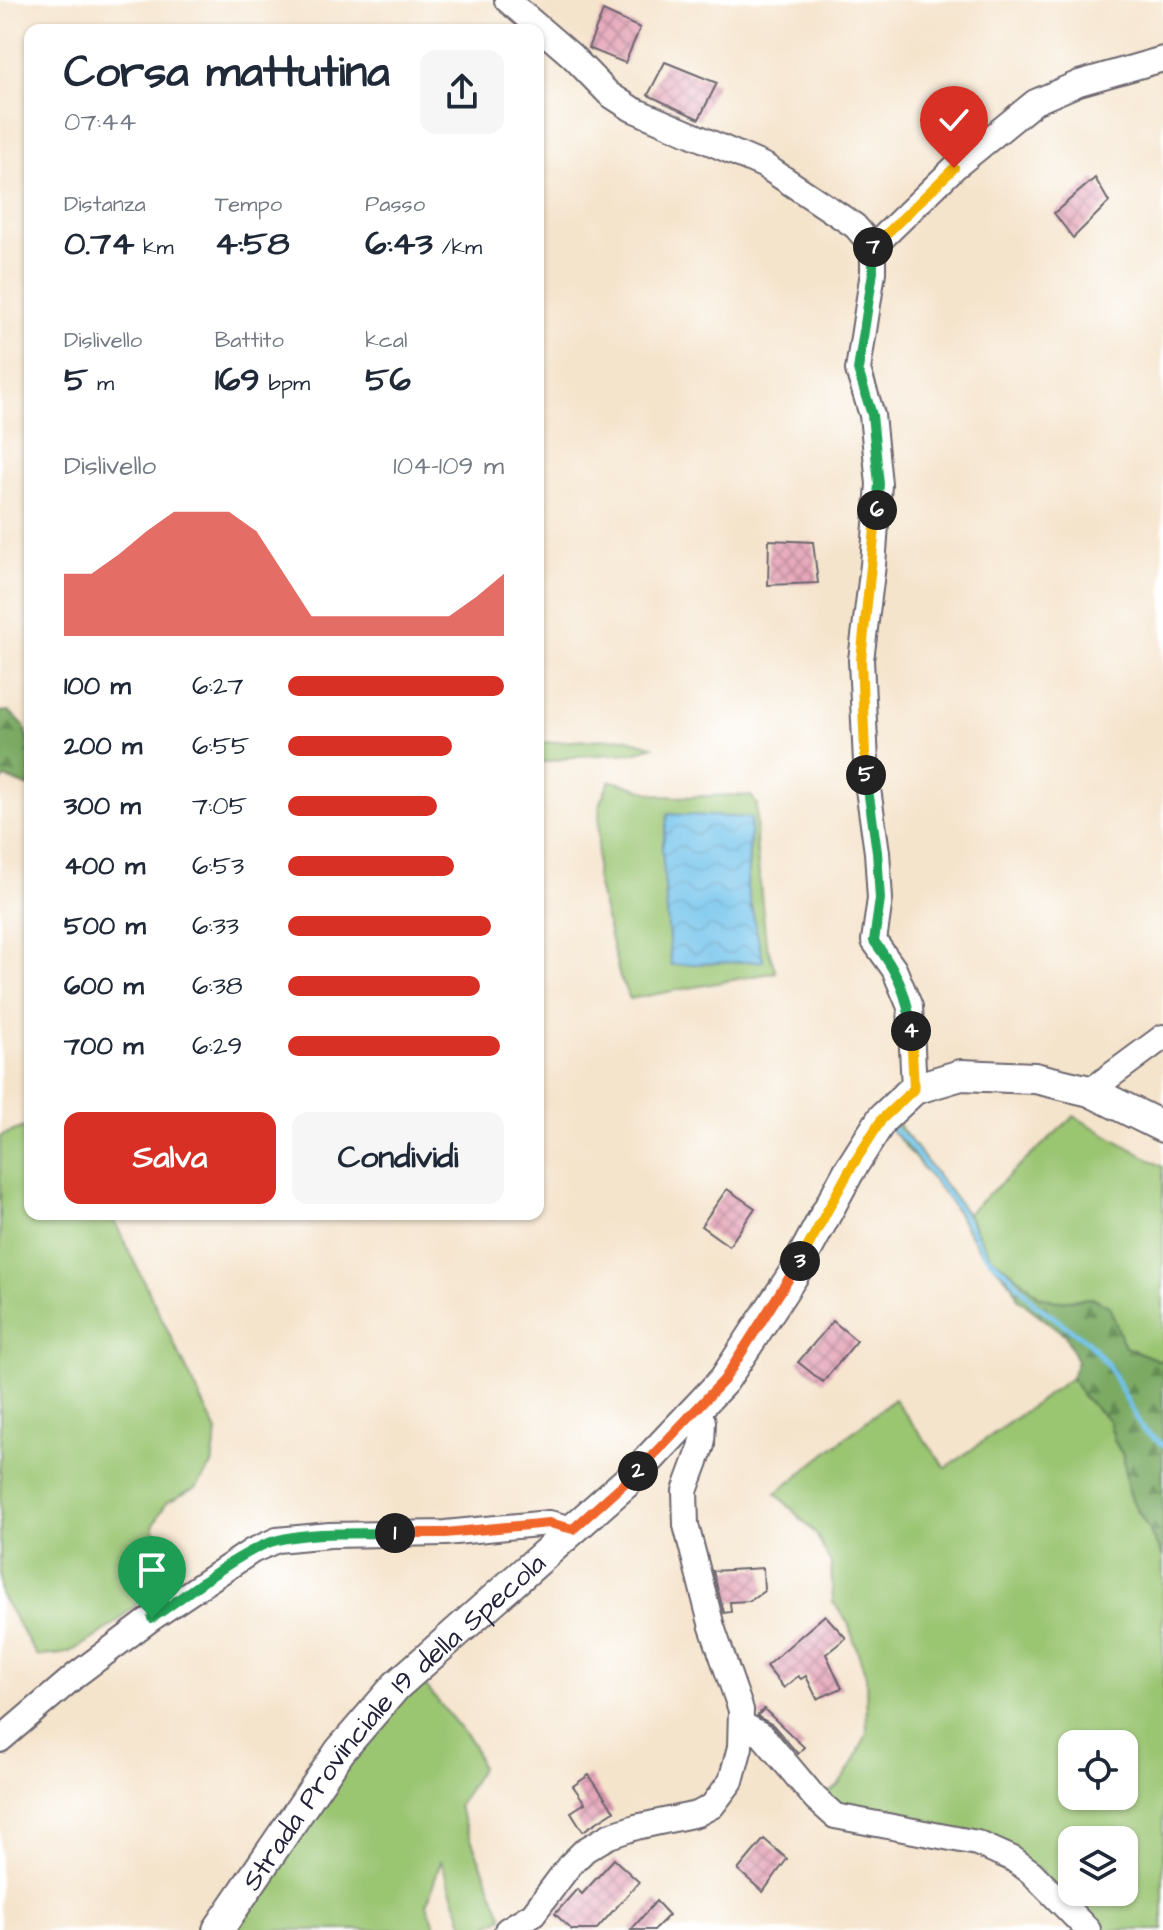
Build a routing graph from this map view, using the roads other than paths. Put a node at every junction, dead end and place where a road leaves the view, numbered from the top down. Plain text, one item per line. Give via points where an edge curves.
1 (507, 0) edge
2 (535, 24) edge
3 (544, 32) edge
4 (1163, 59) edge
5 (873, 247) junction
6 (1163, 1037) edge
7 (914, 1089) junction
8 (1090, 1091) junction
9 (1163, 1127) edge
10 (695, 1411) junction
11 (573, 1529) junction
12 (741, 1724) junction
13 (0, 1740) edge
14 (218, 1930) edge
15 (507, 1930) edge
16 (1088, 1930) edge

1 - 2 street
3 - 5 street via 609,94 765,166 855,226
4 - 5 street via 1035,102 954,168
5 - 7 street via 858,370 872,415 879,484 861,660 862,721 880,899 874,941 894,969 910,1007
6 - 8 street
7 - 8 main road, Strada Provinciale 19 della Specola via 961,1075 1035,1078
7 - 10 main road, Strada Provinciale 19 della Specola via 882,1119 793,1275 724,1380
8 - 9 main road, Strada Provinciale 19 della Specola
10 - 11 main road, Strada Provinciale 19 della Specola
10 - 12 street via 703,1421 702,1445 685,1491 686,1525
11 - 13 street via 549,1523 277,1540 152,1618
11 - 14 main road, Strada Provinciale 19 della Specola via 396,1686 340,1751
12 - 15 street via 731,1781 712,1806 623,1831 585,1850 533,1914
12 - 16 street via 762,1735 835,1816 977,1843 1013,1859

